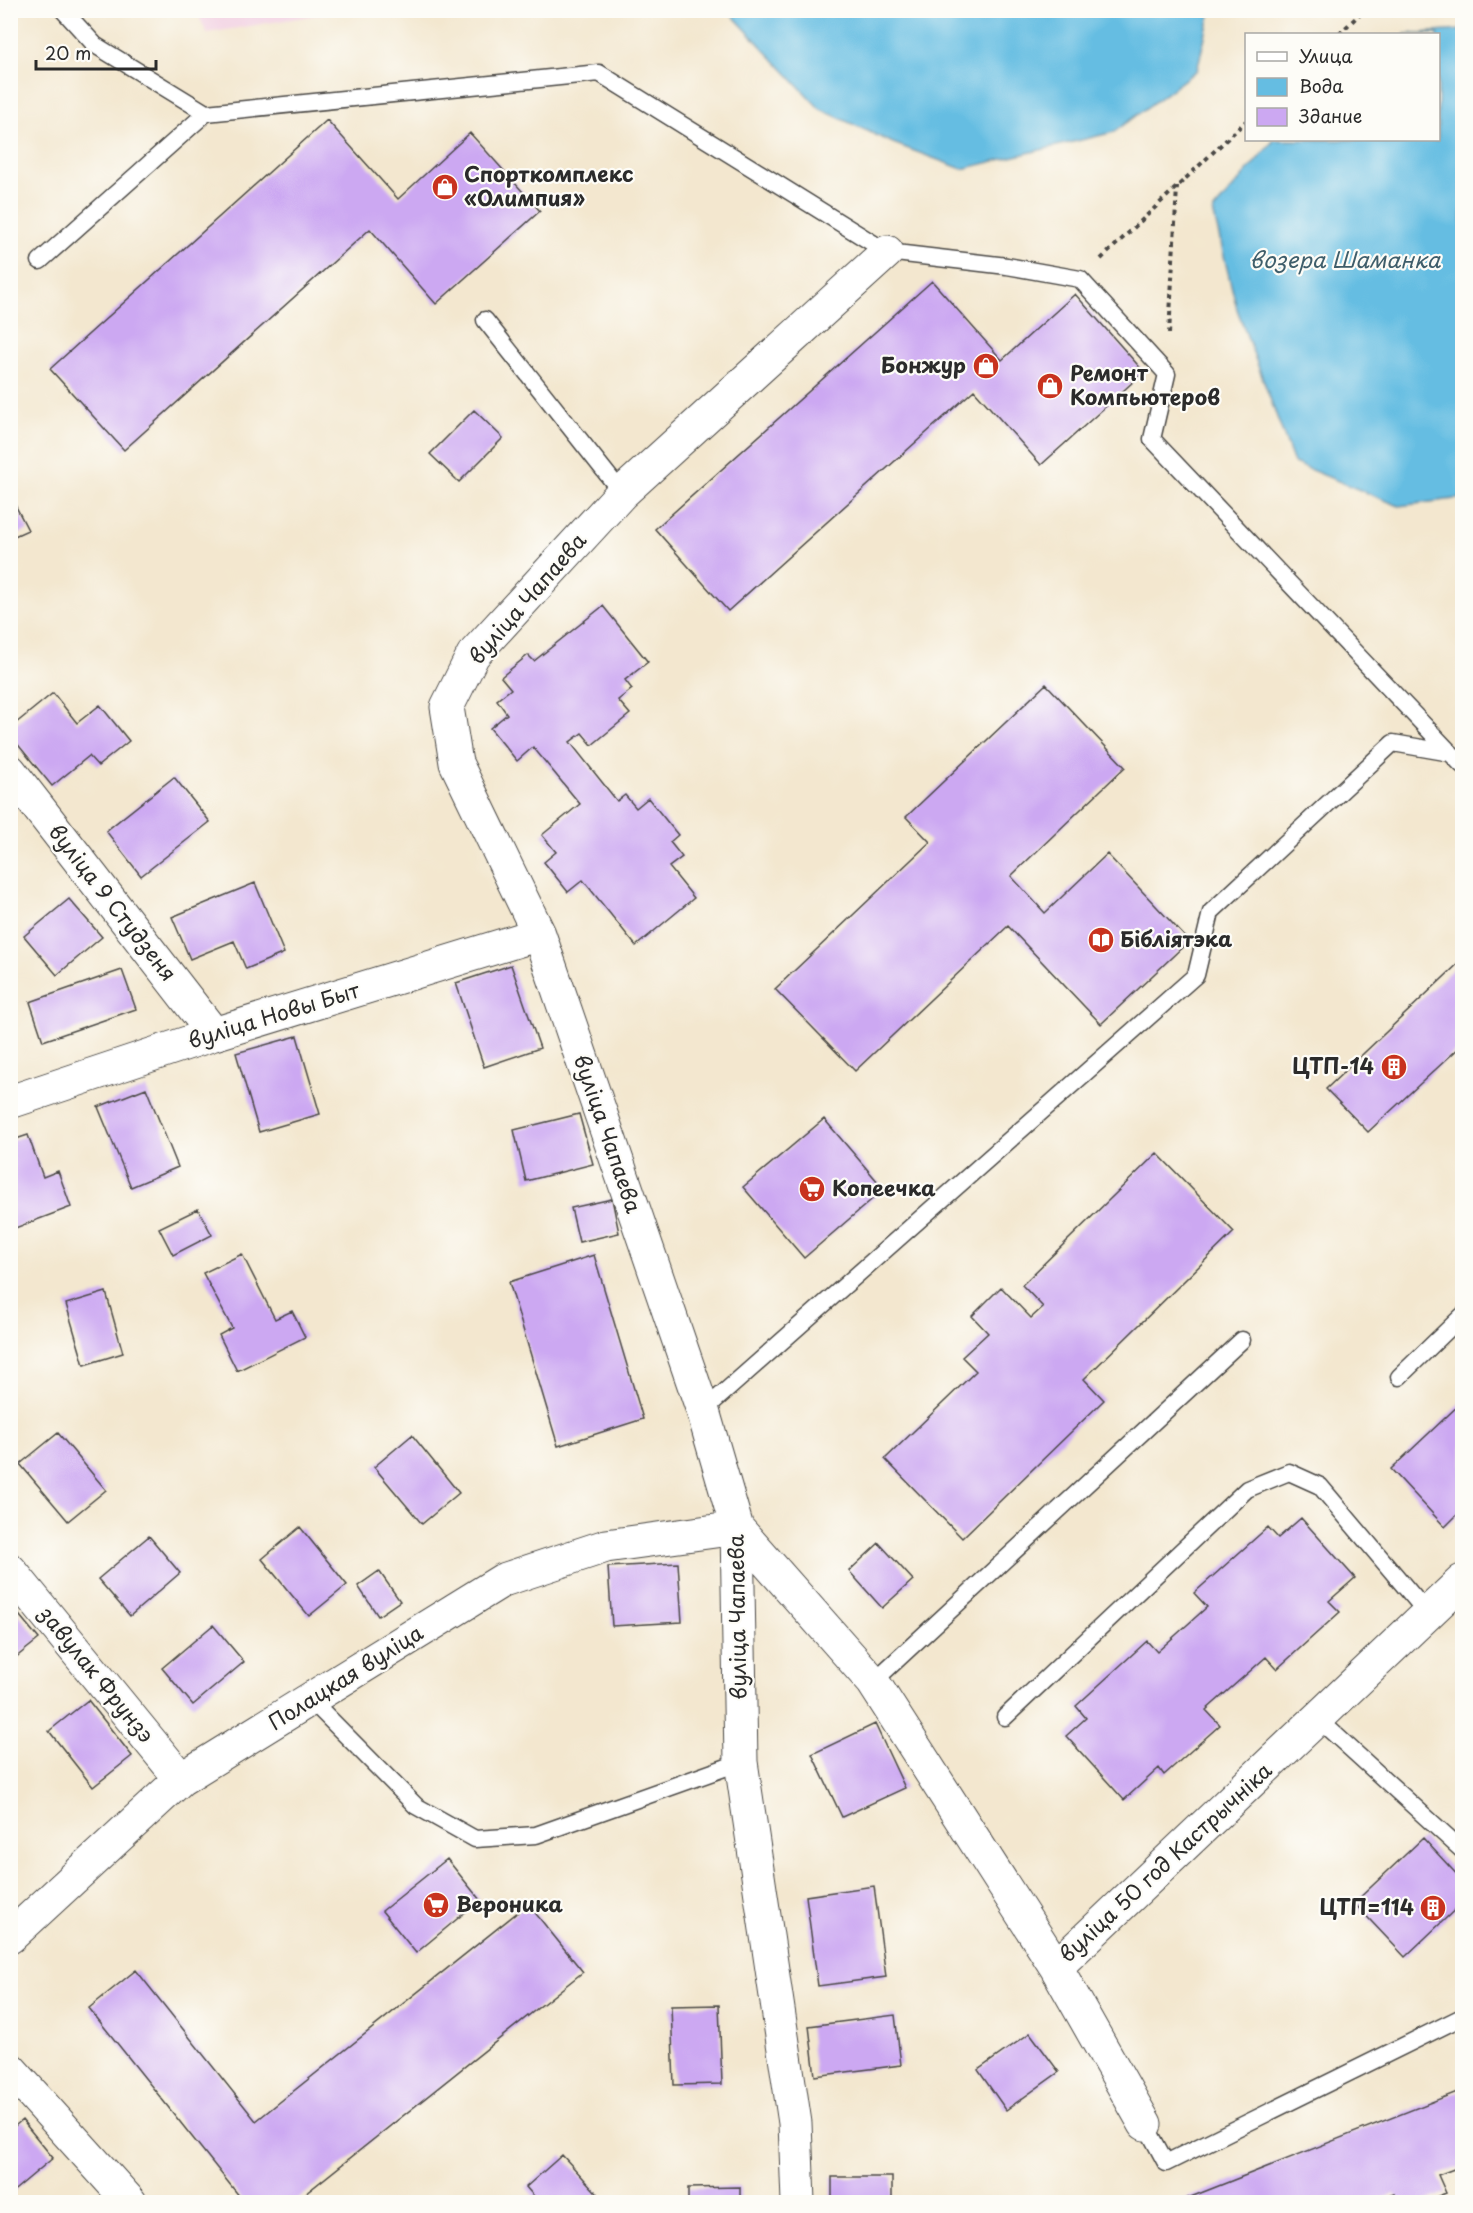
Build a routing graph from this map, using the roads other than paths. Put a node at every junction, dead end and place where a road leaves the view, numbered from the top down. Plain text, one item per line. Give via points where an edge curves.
1 (63, 10) edge
2 (206, 112) junction
3 (887, 252) junction
4 (40, 261) dead end
5 (485, 320) dead end
6 (622, 493) junction
7 (1457, 759) edge
8 (10, 771) edge
9 (538, 934) junction
10 (214, 1034) junction
11 (10, 1101) edge
12 (1462, 1316) edge
13 (1242, 1340) dead end
14 (1399, 1377) dead end
15 (703, 1411) junction
16 (737, 1528) junction
17 (10, 1570) edge
18 (1462, 1581) edge
19 (1428, 1614) junction
20 (873, 1682) junction
21 (311, 1700) junction
22 (1005, 1717) dead end
23 (1318, 1719) junction
24 (741, 1762) junction
25 (181, 1779) junction
26 (1462, 1850) edge
27 (10, 1936) edge
28 (1056, 1967) junction
29 (1462, 2017) edge
30 (10, 2069) edge
31 (1146, 2124) joint
32 (130, 2202) edge
33 (798, 2202) edge

1 - 2 lane via 95,45
2 - 3 lane via 599,74
2 - 4 lane
3 - 6 street, вуліца Чапаева
3 - 7 lane via 1080,279 1167,374 1152,439
5 - 6 lane
6 - 9 street, вуліца Чапаева via 473,655 447,706 456,763
7 - 15 lane via 1393,743 1211,912 1196,975
8 - 10 street, вуліца 9 Студзеня
9 - 10 street, вуліца Новы Быт
9 - 15 street, вуліца Чапаева
10 - 11 street, вуліца Новы Быт
12 - 14 lane
13 - 20 lane
15 - 16 street, вуліца Чапаева
16 - 20 street, вуліца 50 год Кастрычніка
16 - 21 street, Полацкая вуліца via 606,1546 503,1580
16 - 24 street, вуліца Чапаева
17 - 25 street, завулак Фрунзэ
18 - 19 street, вуліца 50 год Кастрычніка
19 - 22 lane via 1320,1486 1288,1472 1247,1489
19 - 23 street, вуліца 50 год Кастрычніка
20 - 28 street, вуліца 50 год Кастрычніка
21 - 24 lane via 416,1806 475,1839 536,1834
21 - 25 street, Полацкая вуліца
23 - 26 lane
23 - 28 street, вуліца 50 год Кастрычніка
24 - 33 street, вуліца Чапаева via 795,2123
25 - 27 street, Полацкая вуліца
28 - 31 street
29 - 31 lane via 1166,2163
30 - 32 street

